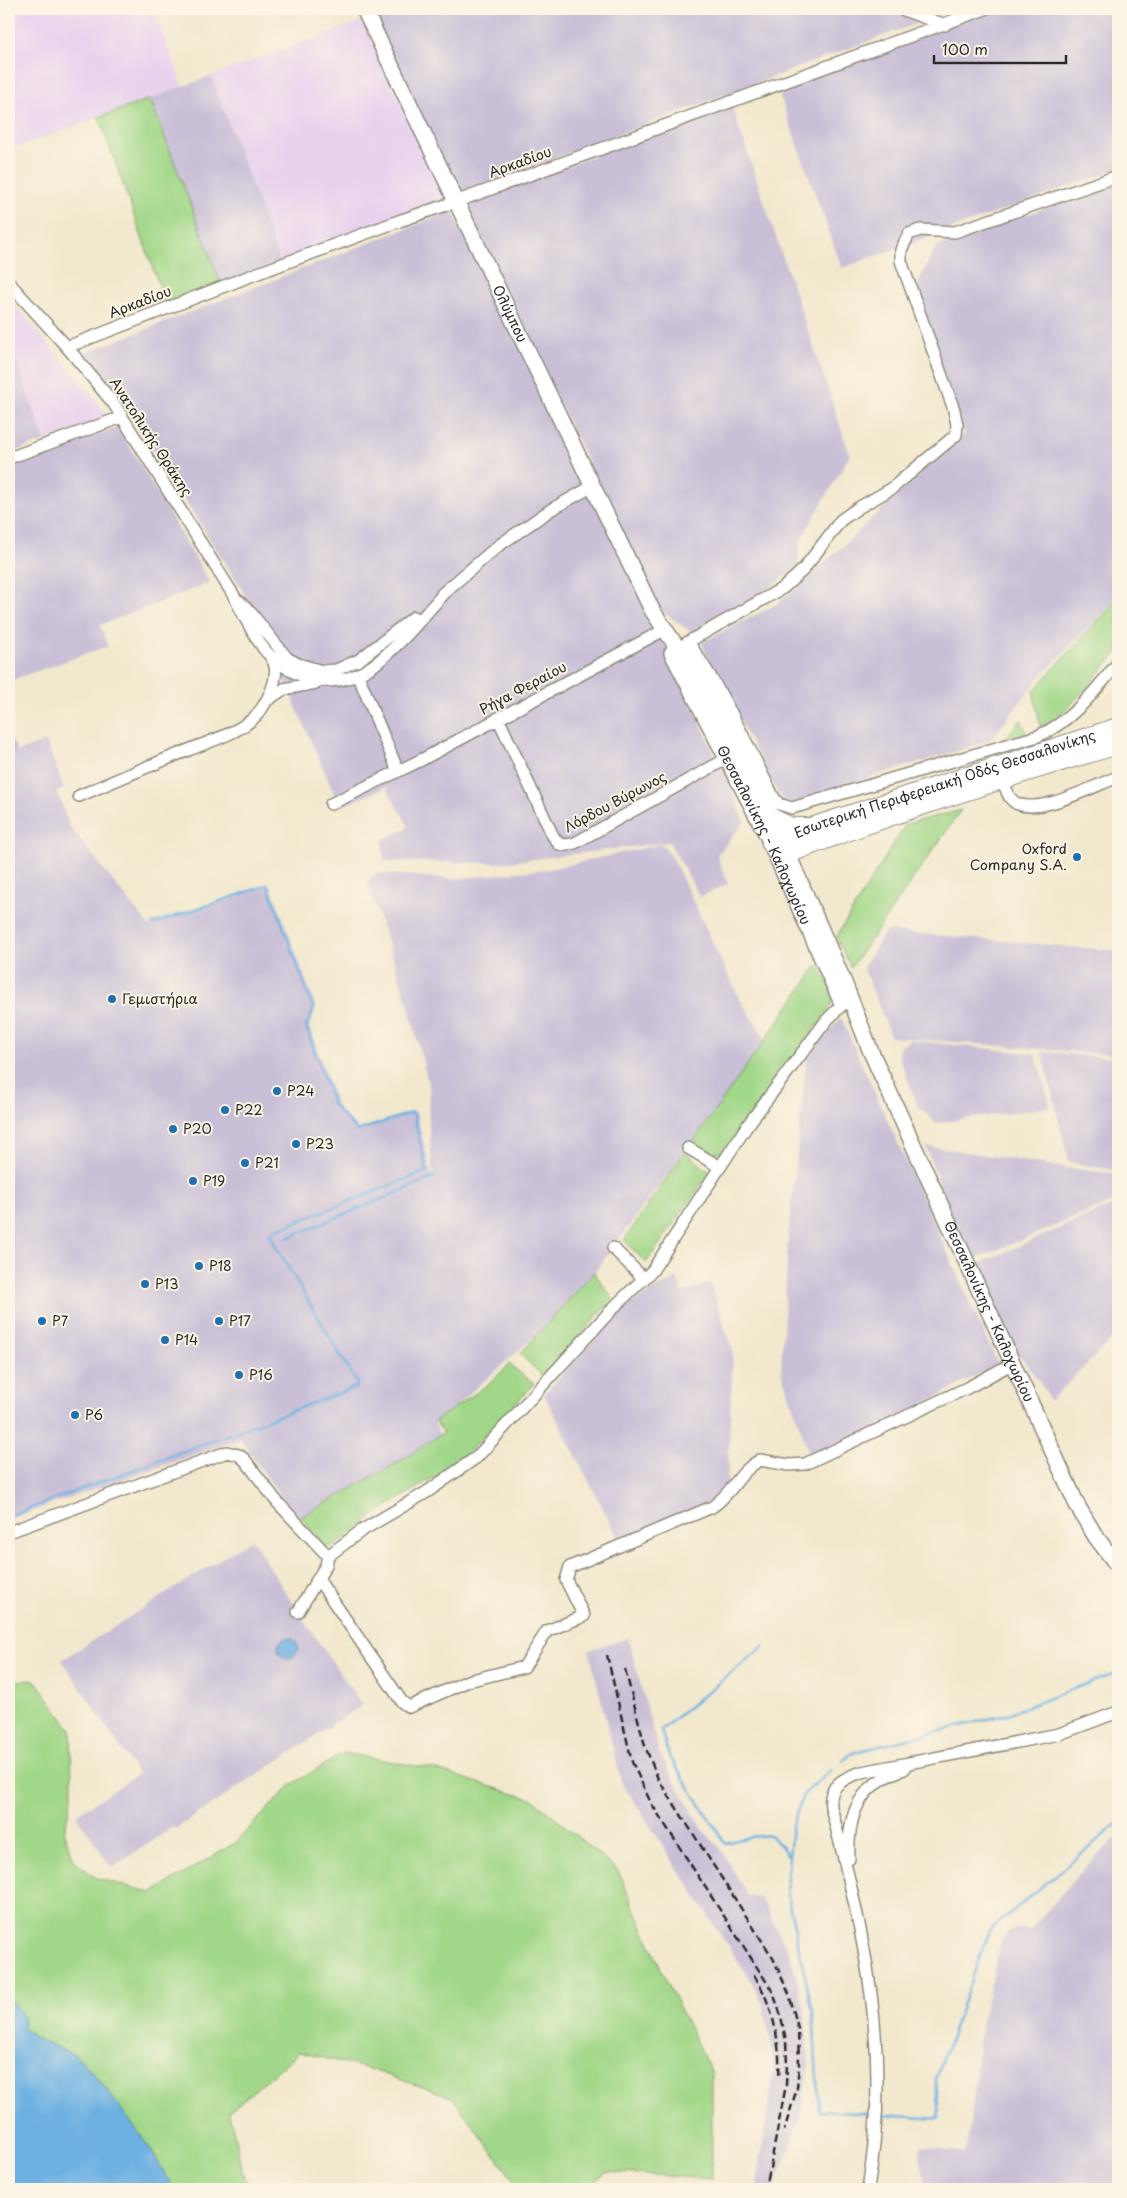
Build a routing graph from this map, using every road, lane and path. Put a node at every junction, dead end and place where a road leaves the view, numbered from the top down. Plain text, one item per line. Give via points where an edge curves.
1 (364, 9) edge
2 (901, 9) edge
3 (985, 9) edge
4 (945, 24) junction
5 (1118, 176) edge
6 (458, 202) junction
7 (9, 283) edge
8 (67, 347) junction
9 (122, 416) junction
10 (9, 458) edge
11 (593, 486) junction
12 (447, 590) junction
13 (234, 596) junction
14 (659, 624) junction
15 (680, 648) junction
16 (265, 651) junction
17 (287, 658) junction
18 (1118, 663) edge
19 (306, 666) junction
20 (290, 670) junction
21 (358, 675) junction
22 (323, 682) junction
23 (279, 687) junction
24 (498, 718) junction
25 (1118, 727) edge
26 (1118, 745) edge
27 (728, 758) junction
28 (398, 771) junction
29 (1118, 777) edge
30 (1003, 778) junction
31 (79, 796) dead end
32 (331, 804) dead end
33 (803, 806) junction
34 (772, 818) junction
35 (811, 827) junction
36 (780, 848) junction
37 (840, 1000) junction
38 (871, 1052) junction
39 (688, 1148) dead end
40 (720, 1167) junction
41 (613, 1248) dead end
42 (644, 1279) junction
43 (1013, 1363) junction
44 (9, 1532) edge
45 (328, 1556) junction
46 (1118, 1566) edge
47 (318, 1579) junction
48 (298, 1612) dead end
49 (1118, 1712) edge
50 (922, 1760) junction
51 (851, 1883) junction
52 (868, 2189) edge

1 - 6 main road, Ολύμπου
2 - 4 street
3 - 4 street, Αρκαδίου
4 - 6 street, Αρκαδίου
5 - 15 street via 955,232 920,230 908,234 901,250 901,261 954,410 956,435 891,489 841,520 803,570 783,588
6 - 8 street, Αρκαδίου via 266,270
6 - 11 main road, Ολύμπου
7 - 8 street, Ανατολικής Θράκης
8 - 9 street, Ανατολικής Θράκης
9 - 10 street
9 - 13 street, Ανατολικής Θράκης
11 - 12 street, Ανατολικής Θράκης via 498,546
11 - 14 main road, Ολύμπου
12 - 19 street, Ανατολικής Θράκης via 358,660 336,670 322,671
12 - 21 street, Ανατολικής Θράκης via 379,661
13 - 16 street, Ανατολικής Θράκης
13 - 17 street, Ανατολικής Θράκης via 252,612
14 - 15 main road, Ολύμπου
14 - 24 street, Ρήγα Φεραίου
15 - 27 main road, Θεσσαλονίκης - Καλοχωρίου
15 - 33 street via 731,714 774,798 785,808
15 - 34 main road, Θεσσαλονίκης - Καλοχωρίου via 740,752
16 - 20 street, Ανατολικής Θράκης
16 - 23 street via 275,662
17 - 19 street, Ανατολικής Θράκης
17 - 20 street
18 - 33 street via 1082,704 1048,732
19 - 20 street
20 - 22 street, Ανατολικής Θράκης
20 - 23 street
21 - 22 street, Ανατολικής Θράκης
21 - 28 street
22 - 23 street
23 - 31 street via 251,721 240,727
24 - 27 street, Λόρδου Βύρωνος via 558,844 575,843
24 - 28 street, Ρήγα Φεραίου
25 - 35 highway, Εσωτερική Περιφερειακή Οδός Θεσσαλονίκης
26 - 30 highway, Εσωτερική Περιφερειακή Οδός Θεσσαλονίκης
27 - 36 main road, Θεσσαλονίκης - Καλοχωρίου
28 - 32 street, Ρήγα Φεραίου
29 - 30 street via 1038,807 1012,800
30 - 36 highway, Εσωτερική Περιφερειακή Οδός Θεσσαλονίκης
33 - 35 street
34 - 35 highway via 791,827
34 - 36 main road, Θεσσαλονίκης - Καλοχωρίου
35 - 36 highway, Εσωτερική Περιφερειακή Οδός Θεσσαλονίκης
36 - 37 main road, Θεσσαλονίκης - Καλοχωρίου
36 - 38 main road, Θεσσαλονίκης - Καλοχωρίου via 829,947
37 - 38 main road, Θεσσαλονίκης - Καλοχωρίου
37 - 40 street
38 - 43 main road, Θεσσαλονίκης - Καλοχωρίου
39 - 40 street
40 - 42 street via 660,1261
41 - 42 street
42 - 45 street via 615,1306 477,1456 427,1492 367,1526
43 - 46 main road, Θεσσαλονίκης - Καλοχωρίου via 1078,1507
43 - 47 street via 805,1464 760,1460 750,1465 724,1499 712,1507 570,1566 566,1580 584,1616 547,1631 524,1667 468,1681 409,1707 402,1702
44 - 45 street via 228,1452 245,1460 278,1503
45 - 47 street
47 - 48 street
49 - 50 street via 1059,1734
50 - 51 street via 879,1780 856,1806 850,1828
50 - 51 street via 851,1775 834,1788 830,1807
51 - 52 street via 866,1952 876,2032 876,2120

